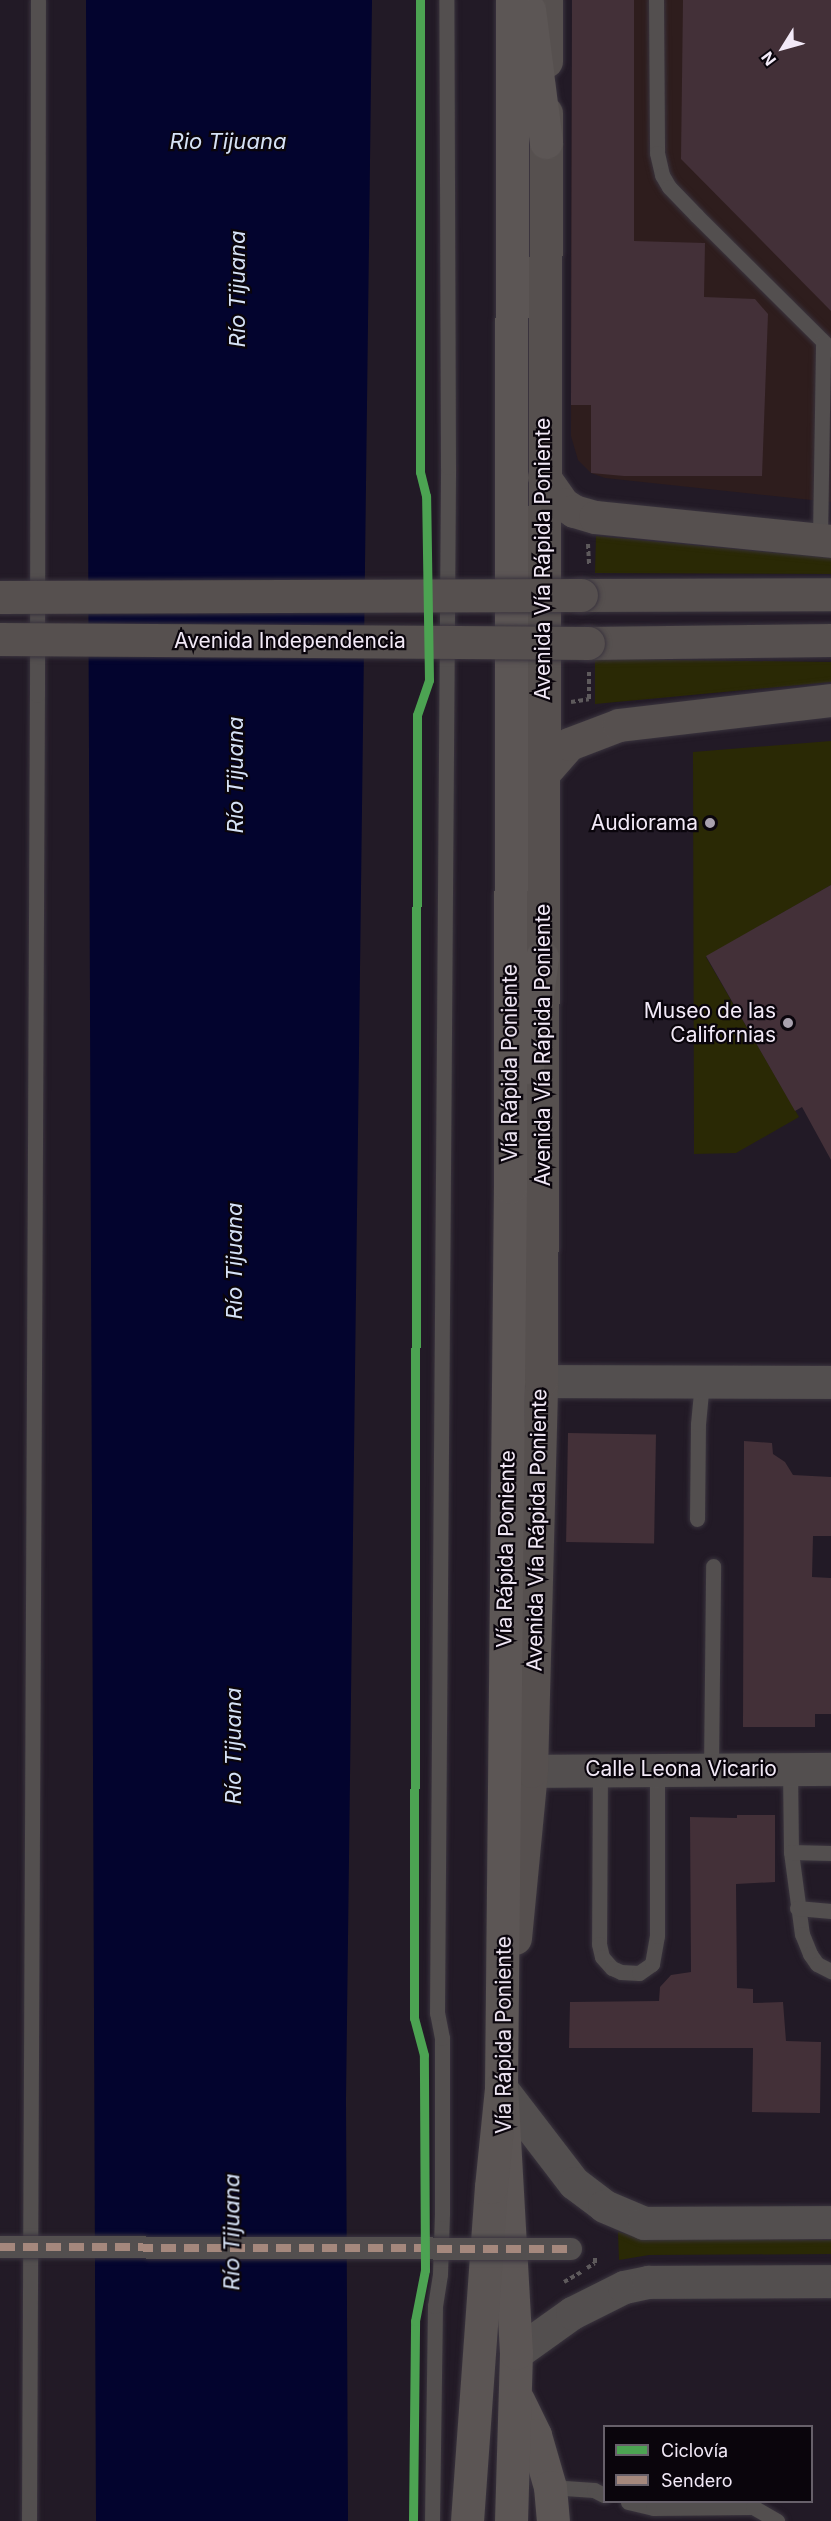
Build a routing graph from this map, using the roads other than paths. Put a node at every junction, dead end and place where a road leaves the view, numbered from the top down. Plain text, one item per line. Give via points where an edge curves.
1 (38, 0) edge
2 (446, 0) edge
3 (512, 0) edge
4 (528, 0) edge
5 (546, 0) edge
6 (656, 0) edge
7 (546, 142) junction
8 (827, 346) edge
9 (544, 477) junction
10 (826, 540) edge
11 (511, 576) joint
12 (831, 594) edge
13 (0, 597) edge
14 (0, 639) edge
15 (831, 640) edge
16 (831, 700) edge
17 (542, 775) junction
18 (542, 957) junction
19 (510, 1187) junction
20 (541, 1381) junction
21 (702, 1382) junction
22 (831, 1382) edge
23 (697, 1519) dead end
24 (713, 1566) dead end
25 (600, 1769) junction
26 (790, 1769) junction
27 (831, 1769) edge
28 (657, 1770) junction
29 (711, 1770) junction
30 (531, 1771) junction
31 (791, 1852) junction
32 (831, 1853) edge
33 (797, 1908) junction
34 (831, 1911) edge
35 (831, 1971) edge
36 (501, 2088) junction
37 (831, 2222) edge
38 (0, 2247) edge
39 (571, 2249) dead end
40 (831, 2281) edge
41 (516, 2353) junction
42 (516, 2395) junction
43 (550, 2487) junction
44 (603, 2494) edge
45 (632, 2503) edge
46 (29, 2521) edge
47 (432, 2521) edge
48 (466, 2521) edge
49 (511, 2521) edge
50 (553, 2521) edge
51 (777, 2521) edge

1 - 46 lane
2 - 47 lane via 448,467 436,2013 442,2038 442,2214 435,2306
3 - 11 highway, Avenida Vía Rápida Poniente
4 - 7 highway
5 - 7 main road, Avenida Vía Rápida Poniente
6 - 8 lane via 657,153 662,175 669,187
7 - 9 main road, Avenida Vía Rápida Poniente
8 - 10 lane
9 - 10 main road via 562,504 595,517
9 - 17 main road, Avenida Vía Rápida Poniente
11 - 19 highway, Vía Rápida Poniente
12 - 13 main road, bridge via 585,584
14 - 15 main road, Avenida Independencia, bridge via 588,655
16 - 17 main road via 620,725 569,744
17 - 18 main road, Avenida Vía Rápida Poniente
18 - 19 highway
18 - 20 main road, Avenida Vía Rápida Poniente
19 - 36 highway, Vía Rápida Poniente
20 - 21 street
20 - 30 main road, Avenida Vía Rápida Poniente
21 - 22 street
21 - 23 lane
24 - 29 lane
25 - 28 street, Calle Leona Vicario
25 - 28 lane via 599,1944 602,1957 612,1968 639,1973 652,1964 657,1936
25 - 30 street, Calle Leona Vicario
26 - 27 street, Calle Leona Vicario
26 - 29 street, Calle Leona Vicario
26 - 31 lane
28 - 29 street, Calle Leona Vicario
30 - 36 main road, Avenida Vía Rápida Poniente
31 - 32 lane
31 - 33 lane
33 - 34 lane
33 - 35 lane via 810,1954 817,1964
36 - 37 street via 574,2183 604,2206 644,2223
36 - 41 highway, Vía Rápida Poniente
36 - 48 highway
38 - 39 street, bridge
40 - 41 street via 648,2282 624,2287 572,2313
41 - 42 highway, Vía Rápida Poniente
42 - 43 highway via 535,2435
42 - 49 highway, Vía Rápida Poniente
43 - 44 lane
43 - 50 highway
45 - 51 lane via 653,2508 753,2507

